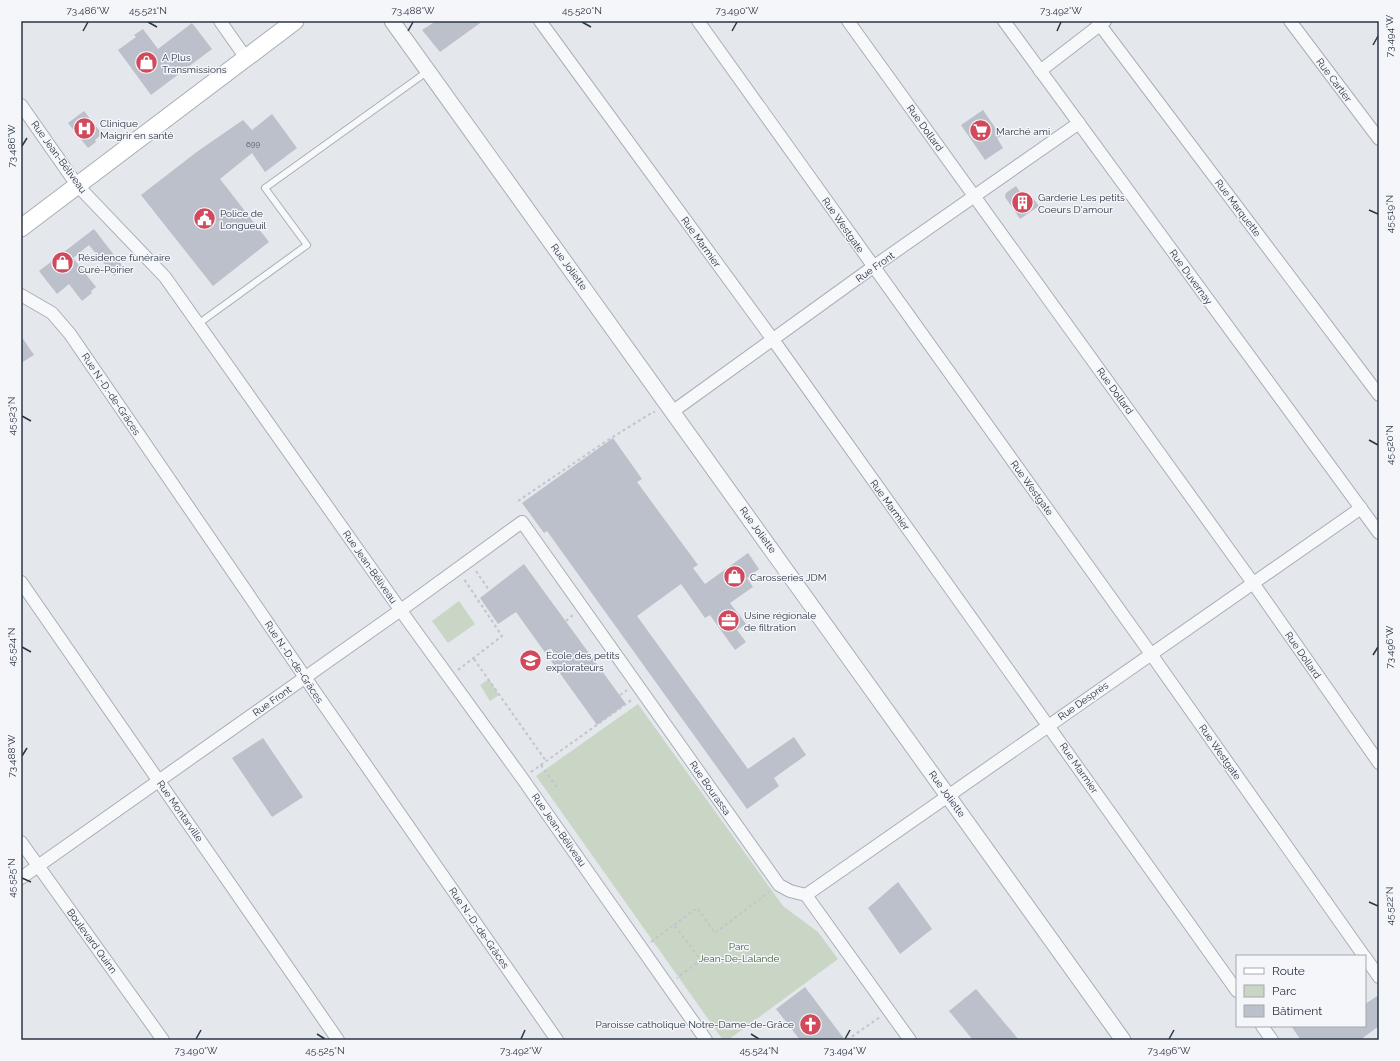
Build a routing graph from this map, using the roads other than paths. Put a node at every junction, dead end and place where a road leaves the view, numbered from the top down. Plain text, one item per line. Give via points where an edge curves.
1 (220, 21) edge
2 (295, 21) edge
3 (540, 21) edge
4 (698, 21) edge
5 (848, 21) edge
6 (1004, 21) edge
7 (1290, 21) edge
8 (1101, 22) edge
9 (397, 23) edge
10 (246, 58) junction
11 (428, 71) junction
12 (1040, 71) junction
13 (21, 105) edge
14 (1079, 123) junction
15 (1379, 139) edge
16 (77, 185) junction
17 (975, 197) junction
18 (21, 228) edge
19 (874, 267) junction
20 (21, 295) edge
21 (198, 324) junction
22 (772, 340) junction
23 (1379, 395) edge
24 (672, 412) junction
25 (1361, 508) junction
26 (522, 522) joint
27 (1379, 532) edge
28 (21, 582) edge
29 (1253, 583) junction
30 (401, 610) junction
31 (1151, 654) junction
32 (305, 678) junction
33 (1048, 726) junction
34 (1379, 763) edge
35 (159, 781) junction
36 (948, 796) junction
37 (21, 842) edge
38 (38, 866) junction
39 (21, 878) edge
40 (806, 896) junction
41 (1364, 955) edge
42 (1366, 958) edge
43 (1379, 977) edge
44 (1236, 990) edge
45 (1263, 1027) edge
46 (162, 1040) edge
47 (338, 1040) edge
48 (557, 1040) edge
49 (706, 1040) edge
50 (910, 1040) edge
51 (1123, 1040) edge
52 (1272, 1040) edge

1 - 10 street
2 - 10 main road
3 - 22 street, Rue Marmier
4 - 19 street, Rue Westgate
5 - 17 street, Rue Dollard
6 - 12 street, Rue Duvernay
7 - 15 street, Rue Cartier
8 - 12 street
8 - 23 street, Rue Marquette
9 - 11 street, Rue Joliette
10 - 16 main road
11 - 21 lane via 265,188 307,245
11 - 24 street, Rue Joliette
12 - 14 street, Rue Duvernay
13 - 16 street, Rue Jean-Béliveau
14 - 17 street, Rue Front
14 - 25 street, Rue Duvernay
16 - 18 main road
16 - 21 street, Rue Jean-Béliveau via 165,277
17 - 19 street, Rue Front
17 - 29 street, Rue Dollard
19 - 22 street, Rue Front
19 - 31 street, Rue Westgate
20 - 32 street, Rue N.-D.-de-Grâces via 52,313 70,334
21 - 30 street, Rue Jean-Béliveau
22 - 24 street, Rue Front
22 - 33 street, Rue Marmier
24 - 36 street, Rue Joliette
25 - 27 street, Rue Duvernay
25 - 29 street, Rue Després
26 - 30 street, Rue Front
26 - 40 street, Rue Bourassa via 779,885
28 - 35 street, Rue Montarville
29 - 31 street, Rue Després
29 - 34 street, Rue Dollard
30 - 32 street, Rue Front
30 - 49 street, Rue Jean-Béliveau
31 - 33 street, Rue Després
31 - 41 street, Rue Westgate
32 - 35 street, Rue Front
32 - 48 street, Rue N.-D.-de-Grâces
33 - 36 street, Rue Després
33 - 44 street, Rue Marmier
35 - 38 street, Rue Front
35 - 47 street, Rue Montarville
36 - 40 street, Rue Després
36 - 51 street, Rue Joliette
37 - 38 street, Boulevard Quinn
38 - 39 street, Rue Front
38 - 46 street, Boulevard Quinn
40 - 50 street
42 - 43 street, Rue Westgate
45 - 52 street

